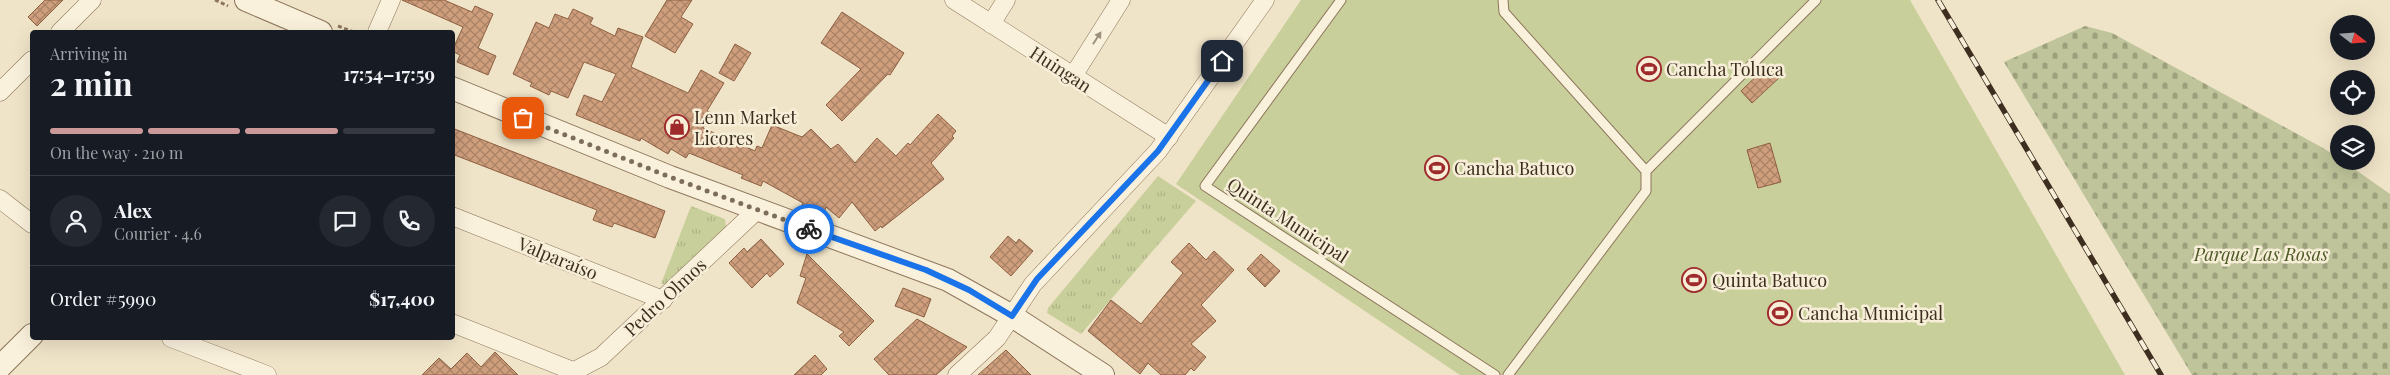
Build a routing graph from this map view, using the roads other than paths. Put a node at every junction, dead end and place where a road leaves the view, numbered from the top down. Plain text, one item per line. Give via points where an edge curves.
1 (92, 0) edge
2 (246, 0) edge
3 (391, 0) edge
4 (954, 0) edge
5 (1006, 0) edge
6 (1121, 0) edge
7 (1265, 0) edge
8 (1341, 0) edge
9 (1503, 0) edge
10 (1816, 0) edge
11 (991, 24) junction
12 (62, 30) edge
13 (308, 30) edge
14 (378, 30) edge
15 (30, 62) edge
16 (1073, 76) junction
17 (455, 89) edge
18 (0, 92) edge
19 (1169, 137) junction
20 (1646, 171) junction
21 (0, 199) edge
22 (757, 210) junction
23 (455, 217) edge
24 (30, 222) edge
25 (663, 300) junction
26 (1012, 316) junction
27 (455, 324) edge
28 (30, 338) edge
29 (176, 340) edge
30 (0, 368) edge
31 (570, 373) edge
32 (267, 375) edge
33 (958, 375) edge
34 (1103, 375) edge
35 (1496, 375) edge
36 (1508, 375) edge

1 - 12 street
2 - 13 street
3 - 14 street
4 - 11 street, Huingan
5 - 11 street
16 -> 6 street
7 - 19 street
8 - 35 lane, Quinta Municipal via 1205,186
9 - 20 lane via 1504,12
10 - 20 lane
11 - 16 street, Huingan
15 - 18 street
16 - 19 street, Huingan
17 - 22 street via 645,168
19 - 26 street via 1037,279
20 - 36 lane via 1646,191
21 - 24 street
22 - 25 street, Pedro Olmos
22 - 26 street via 926,270 969,290
23 - 25 street, Valparaíso
25 - 31 street, Pedro Olmos via 601,358
26 - 33 street via 997,338
26 - 34 street
27 - 31 street
28 - 30 street
29 - 32 street

